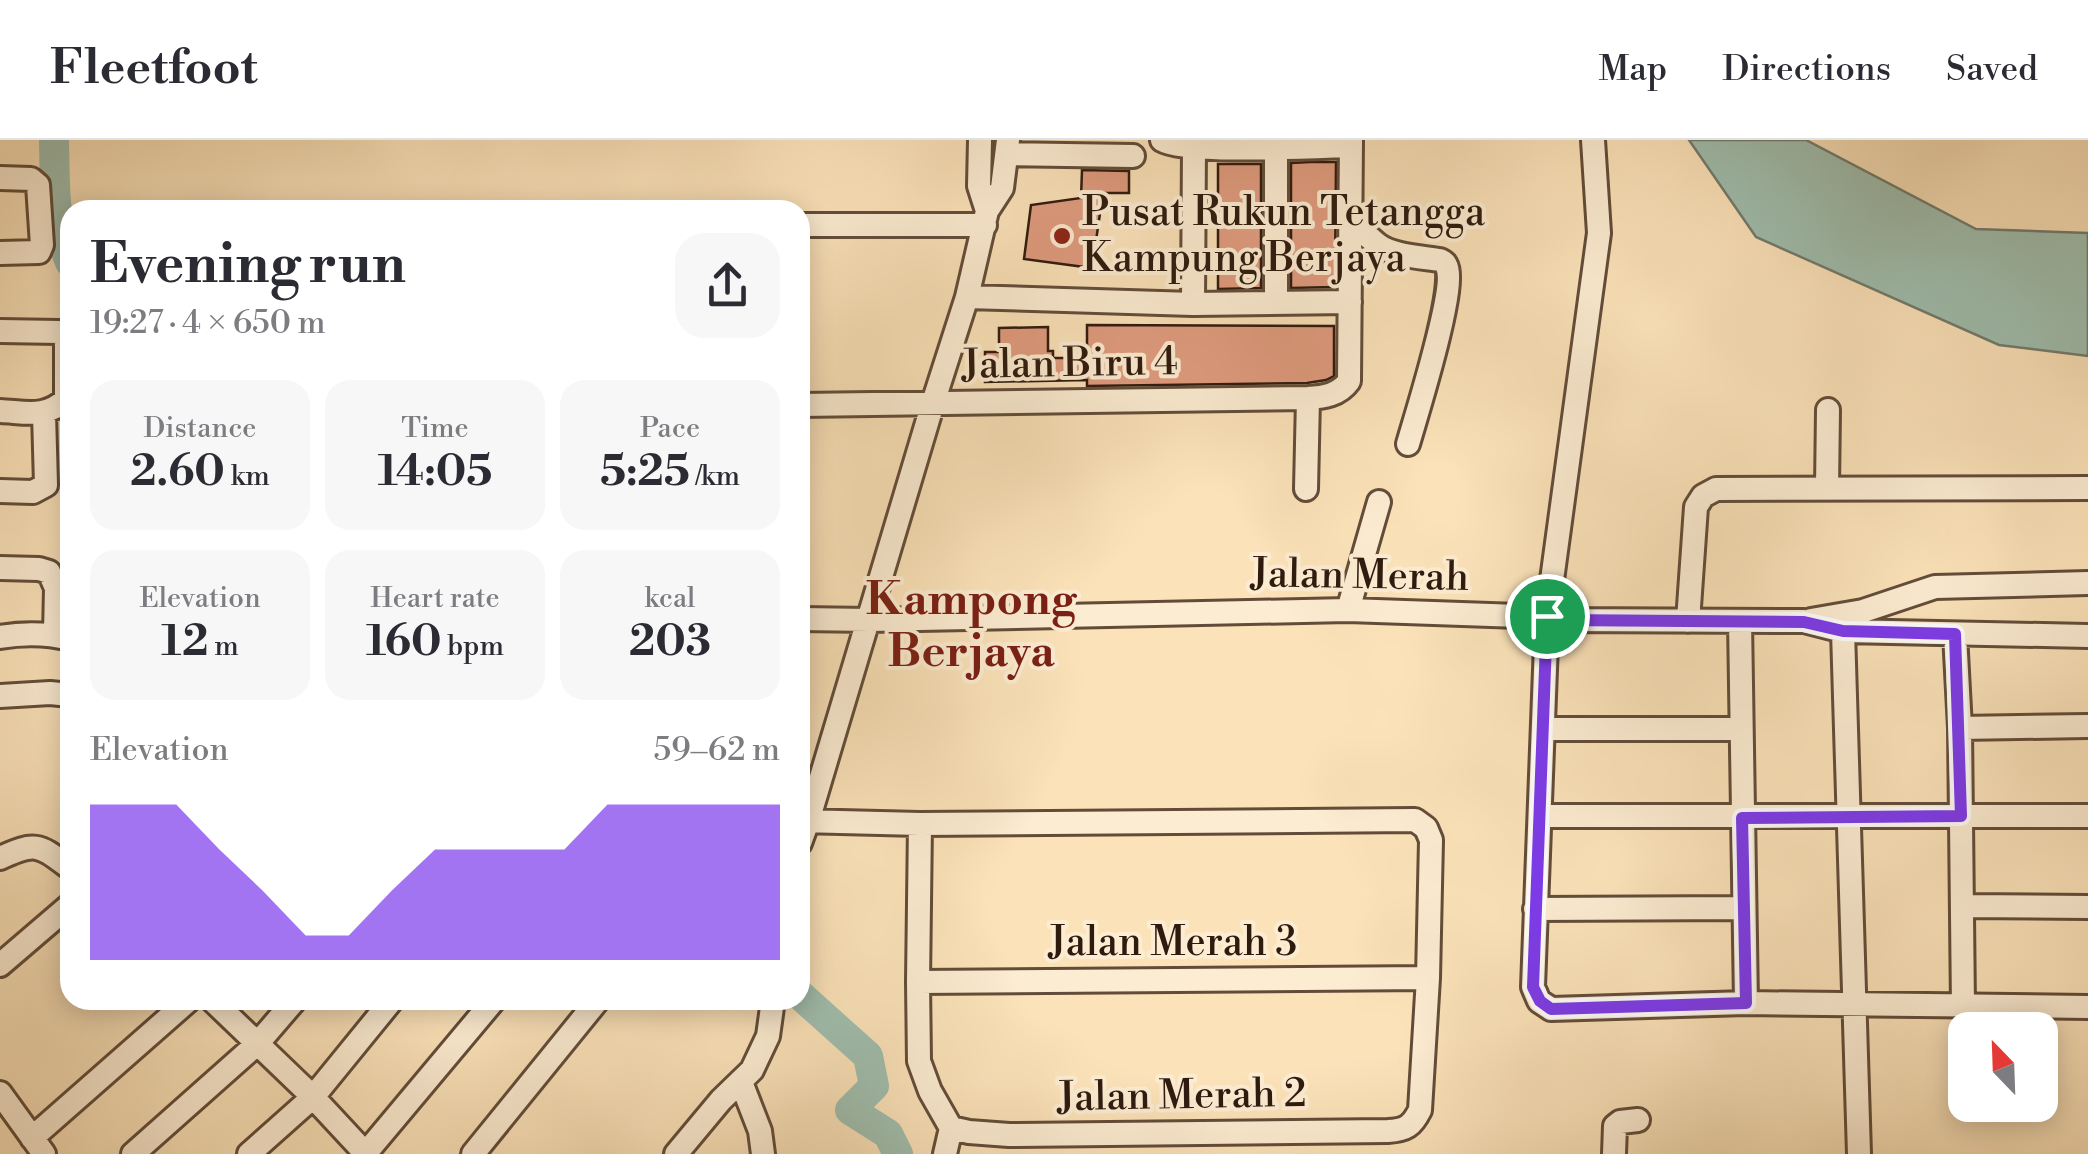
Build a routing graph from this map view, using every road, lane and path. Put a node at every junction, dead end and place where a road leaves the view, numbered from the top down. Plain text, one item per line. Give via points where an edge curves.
1 (980, 140) edge
2 (1593, 140) edge
3 (1165, 142) edge
4 (1351, 143) edge
5 (1007, 147) edge
6 (1194, 147) junction
7 (1276, 148) junction
8 (1132, 156) dead end
9 (0, 178) edge
10 (986, 218) junction
11 (810, 224) edge
12 (1352, 225) junction
13 (0, 253) edge
14 (967, 297) junction
15 (1350, 302) junction
16 (1276, 303) junction
17 (1193, 304) junction
18 (0, 331) edge
19 (60, 333) edge
20 (1308, 398) junction
21 (933, 403) junction
22 (810, 404) edge
23 (60, 405) edge
24 (1828, 410) dead end
25 (0, 411) edge
26 (44, 413) junction
27 (1408, 444) dead end
28 (1827, 488) junction
29 (2088, 488) edge
30 (1306, 489) dead end
31 (0, 490) edge
32 (1379, 502) dead end
33 (0, 568) edge
34 (2088, 583) edge
35 (1348, 610) junction
36 (1547, 616) junction
37 (810, 619) edge
38 (870, 620) junction
39 (60, 621) edge
40 (1688, 621) junction
41 (1740, 621) junction
42 (1804, 622) junction
43 (1843, 631) junction
44 (1955, 634) junction
45 (2088, 636) edge
46 (60, 637) edge
47 (0, 638) edge
48 (60, 694) edge
49 (0, 696) edge
50 (2088, 726) edge
51 (1960, 728) junction
52 (1544, 729) junction
53 (1741, 730) junction
54 (810, 806) edge
55 (1540, 816) junction
56 (1850, 816) junction
57 (1961, 816) junction
58 (2088, 816) edge
59 (1742, 818) junction
60 (920, 824) junction
61 (810, 828) edge
62 (0, 858) edge
63 (60, 861) edge
64 (1962, 906) junction
65 (2088, 907) edge
66 (1744, 908) junction
67 (1535, 909) junction
68 (60, 913) edge
69 (0, 965) edge
70 (1428, 978) junction
71 (918, 982) junction
72 (1746, 1003) junction
73 (1854, 1005) junction
74 (1963, 1007) junction
75 (2088, 1007) edge
76 (179, 1010) edge
77 (222, 1010) edge
78 (287, 1010) edge
79 (384, 1010) edge
80 (486, 1010) edge
81 (590, 1010) edge
82 (772, 1010) edge
83 (258, 1044) junction
84 (741, 1082) junction
85 (0, 1094) edge
86 (313, 1097) junction
87 (1638, 1120) dead end
88 (951, 1128) junction
89 (1220, 1143) edge
90 (38, 1146) edge
91 (133, 1154) edge
92 (249, 1154) edge
93 (365, 1154) edge
94 (473, 1154) edge
95 (676, 1154) edge
96 (763, 1154) edge
97 (945, 1154) edge
98 (1614, 1154) edge
99 (1859, 1154) edge

1 - 10 street via 978,186
2 - 36 street via 1599,234
3 - 6 street
4 - 7 street
4 - 12 street
5 - 8 street
5 - 10 street via 1002,188
6 - 7 street
6 - 17 street
7 - 16 street
9 - 13 street via 38,185 42,244 39,252
10 - 11 street
10 - 14 street
12 - 15 street
12 - 27 street via 1387,250 1440,260 1448,269 1446,305
14 - 17 street
14 - 21 street
15 - 16 street
15 - 20 street, Jalan Biru 4 via 1349,381 1339,391
16 - 17 street
18 - 19 street
20 - 21 street, Jalan Biru 4
20 - 30 street
21 - 22 street, Jalan Biru 4
21 - 38 street
23 - 26 street
24 - 28 street
25 - 26 street
26 - 31 street via 46,485 34,492
28 - 29 street
28 - 40 street via 1716,490 1703,496 1696,507
32 - 35 street
33 - 39 street via 48,572
34 - 42 street via 1935,587
35 - 36 street, Jalan Merah
35 - 38 street, Jalan Merah
36 - 40 street, Jalan Merah
36 - 52 street
37 - 38 street, Jalan Merah
38 - 54 street
40 - 41 street, Jalan Merah
41 - 42 street, Jalan Merah
41 - 53 street
42 - 43 street, Jalan Merah
43 - 44 street, Jalan Merah
43 - 56 street
44 - 45 street, Jalan Merah
44 - 51 street
46 - 47 street
48 - 49 street
50 - 51 street
51 - 57 street
52 - 53 street
52 - 55 street
53 - 59 street
55 - 59 street
55 - 67 street
56 - 57 street
56 - 59 street
56 - 73 street
57 - 58 street
57 - 64 street
59 - 66 street
60 - 61 street
60 - 70 street, Jalan Merah 2 via 1415,820 1431,840
60 - 71 street
62 - 63 street via 32,846
64 - 65 street
64 - 74 street
66 - 67 street
66 - 72 street
67 - 72 street via 1533,987 1551,1009
68 - 69 street
70 - 71 street, Jalan Merah 3
70 - 89 street, Jalan Merah 2 via 1420,1110 1413,1123 1404,1130
71 - 88 street via 919,1060
72 - 73 street
73 - 74 street
73 - 99 street
74 - 75 street
76 - 90 street
77 - 83 street
78 - 83 street
79 - 86 street
80 - 93 street
81 - 94 street
82 - 84 street via 762,1051
83 - 86 street
83 - 91 street
84 - 95 street
84 - 96 street
85 - 90 street
86 - 92 street
86 - 93 street
87 - 98 street via 1615,1126
88 - 89 street, Jalan Merah 2
88 - 97 street

